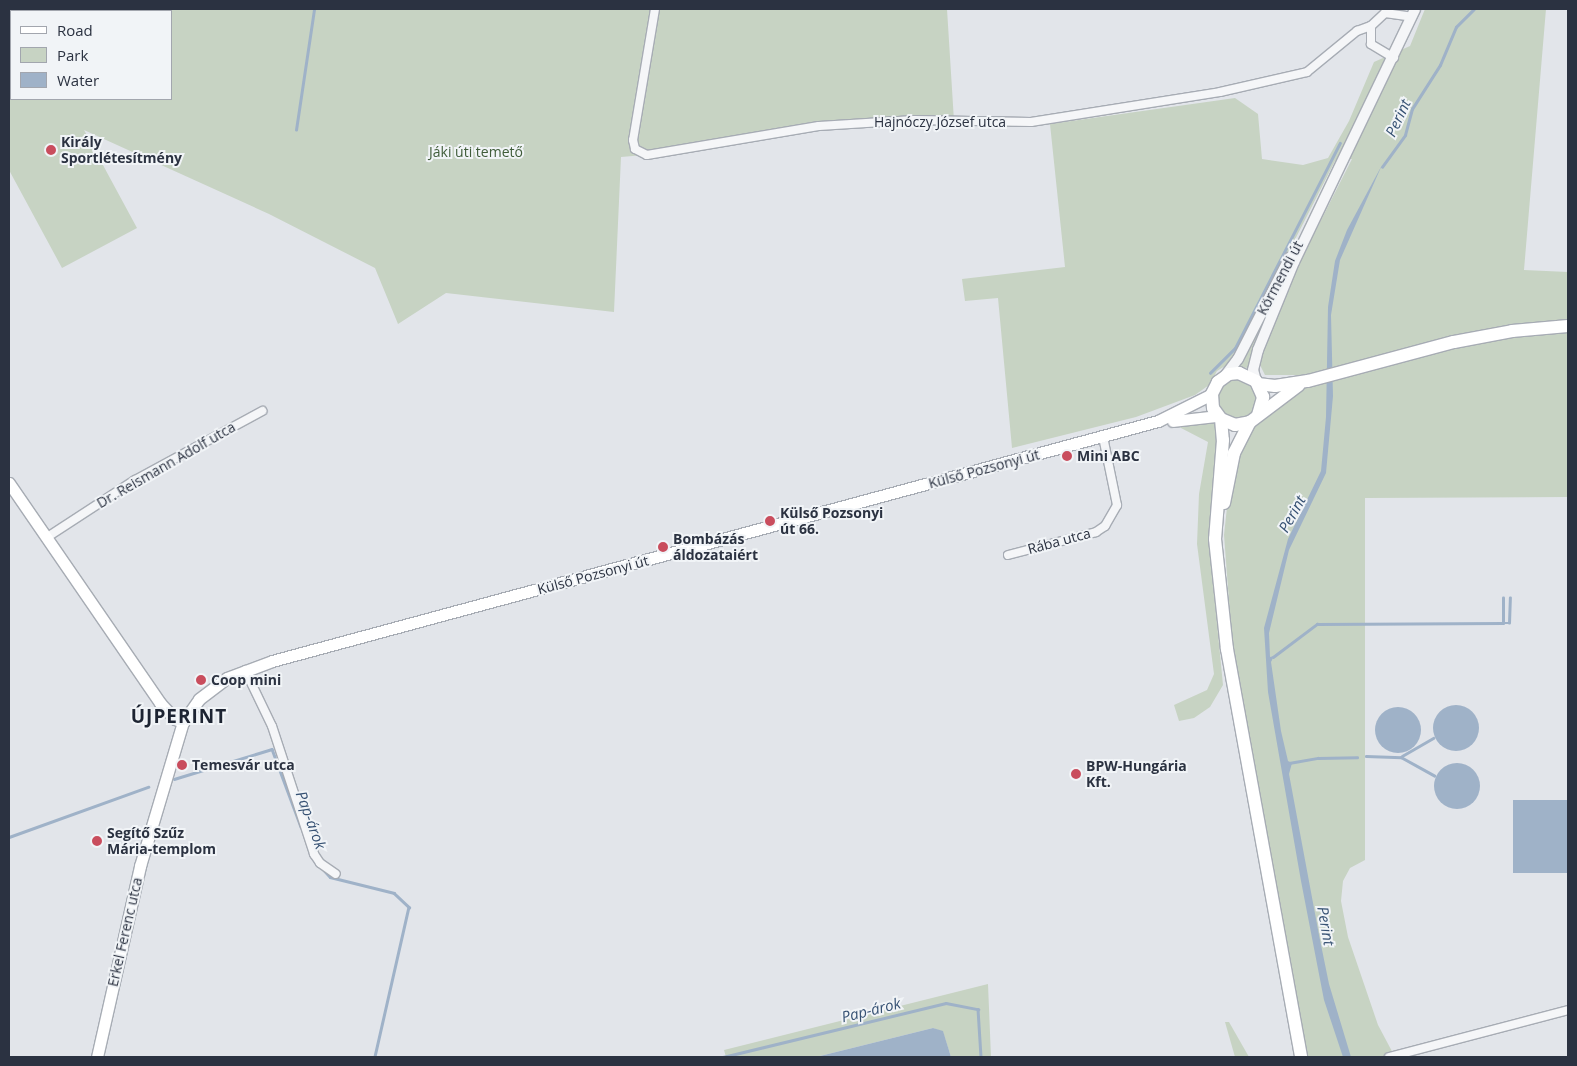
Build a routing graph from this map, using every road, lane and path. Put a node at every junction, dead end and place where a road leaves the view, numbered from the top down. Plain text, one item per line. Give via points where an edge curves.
1 (655, 9) edge
2 (1413, 13) edge
3 (1371, 26) junction
4 (1394, 58) junction
5 (1334, 180) junction
6 (1568, 326) edge
7 (1225, 376) junction
8 (1308, 381) junction
9 (1257, 382) junction
10 (1212, 394) junction
11 (262, 411) dead end
12 (1219, 418) junction
13 (1254, 418) junction
14 (1137, 427) junction
15 (1102, 437) junction
16 (9, 483) edge
17 (46, 538) junction
18 (1008, 554) dead end
19 (1219, 580) junction
20 (245, 670) junction
21 (183, 722) junction
22 (336, 874) dead end
23 (1568, 1010) edge
24 (97, 1057) edge
25 (1301, 1057) edge
26 (1389, 1057) edge

1 - 3 street, Hajnóczy József utca via 633,140 635,149 647,155 819,126 914,120 1031,122 1220,92 1307,72 1357,31
2 - 3 street via 1385,13
2 - 4 street, Körmendi út
3 - 4 street via 1371,44
4 - 5 street, Körmendi út
5 - 7 street, Körmendi út via 1238,359
5 - 9 street, Körmendi út via 1260,344 1253,370
6 - 8 main road via 1485,336
7 - 9 main road via 1239,373
7 - 10 main road
8 - 9 main road via 1278,386
8 - 13 main road
9 - 13 main road via 1263,397
10 - 12 main road
10 - 14 main road via 1168,418
11 - 17 street, Dr. Reismann Adolf utca via 136,480
12 - 13 main road via 1235,425
12 - 14 main road via 1187,418
12 - 19 main road via 1223,440 1215,532
13 - 19 main road via 1234,454 1225,496
14 - 15 main road, Külső Pozsonyi út
15 - 18 street, Rába utca via 1117,505 1105,526 1096,532
15 - 20 main road, Külső Pozsonyi út
16 - 17 main road
17 - 21 main road via 160,703 175,719
19 - 25 main road via 1229,660
20 - 21 main road, Külső Pozsonyi út via 212,687
20 - 22 street via 272,726 314,854 320,863
21 - 24 main road, Erkel Ferenc utca via 140,866
23 - 26 street

